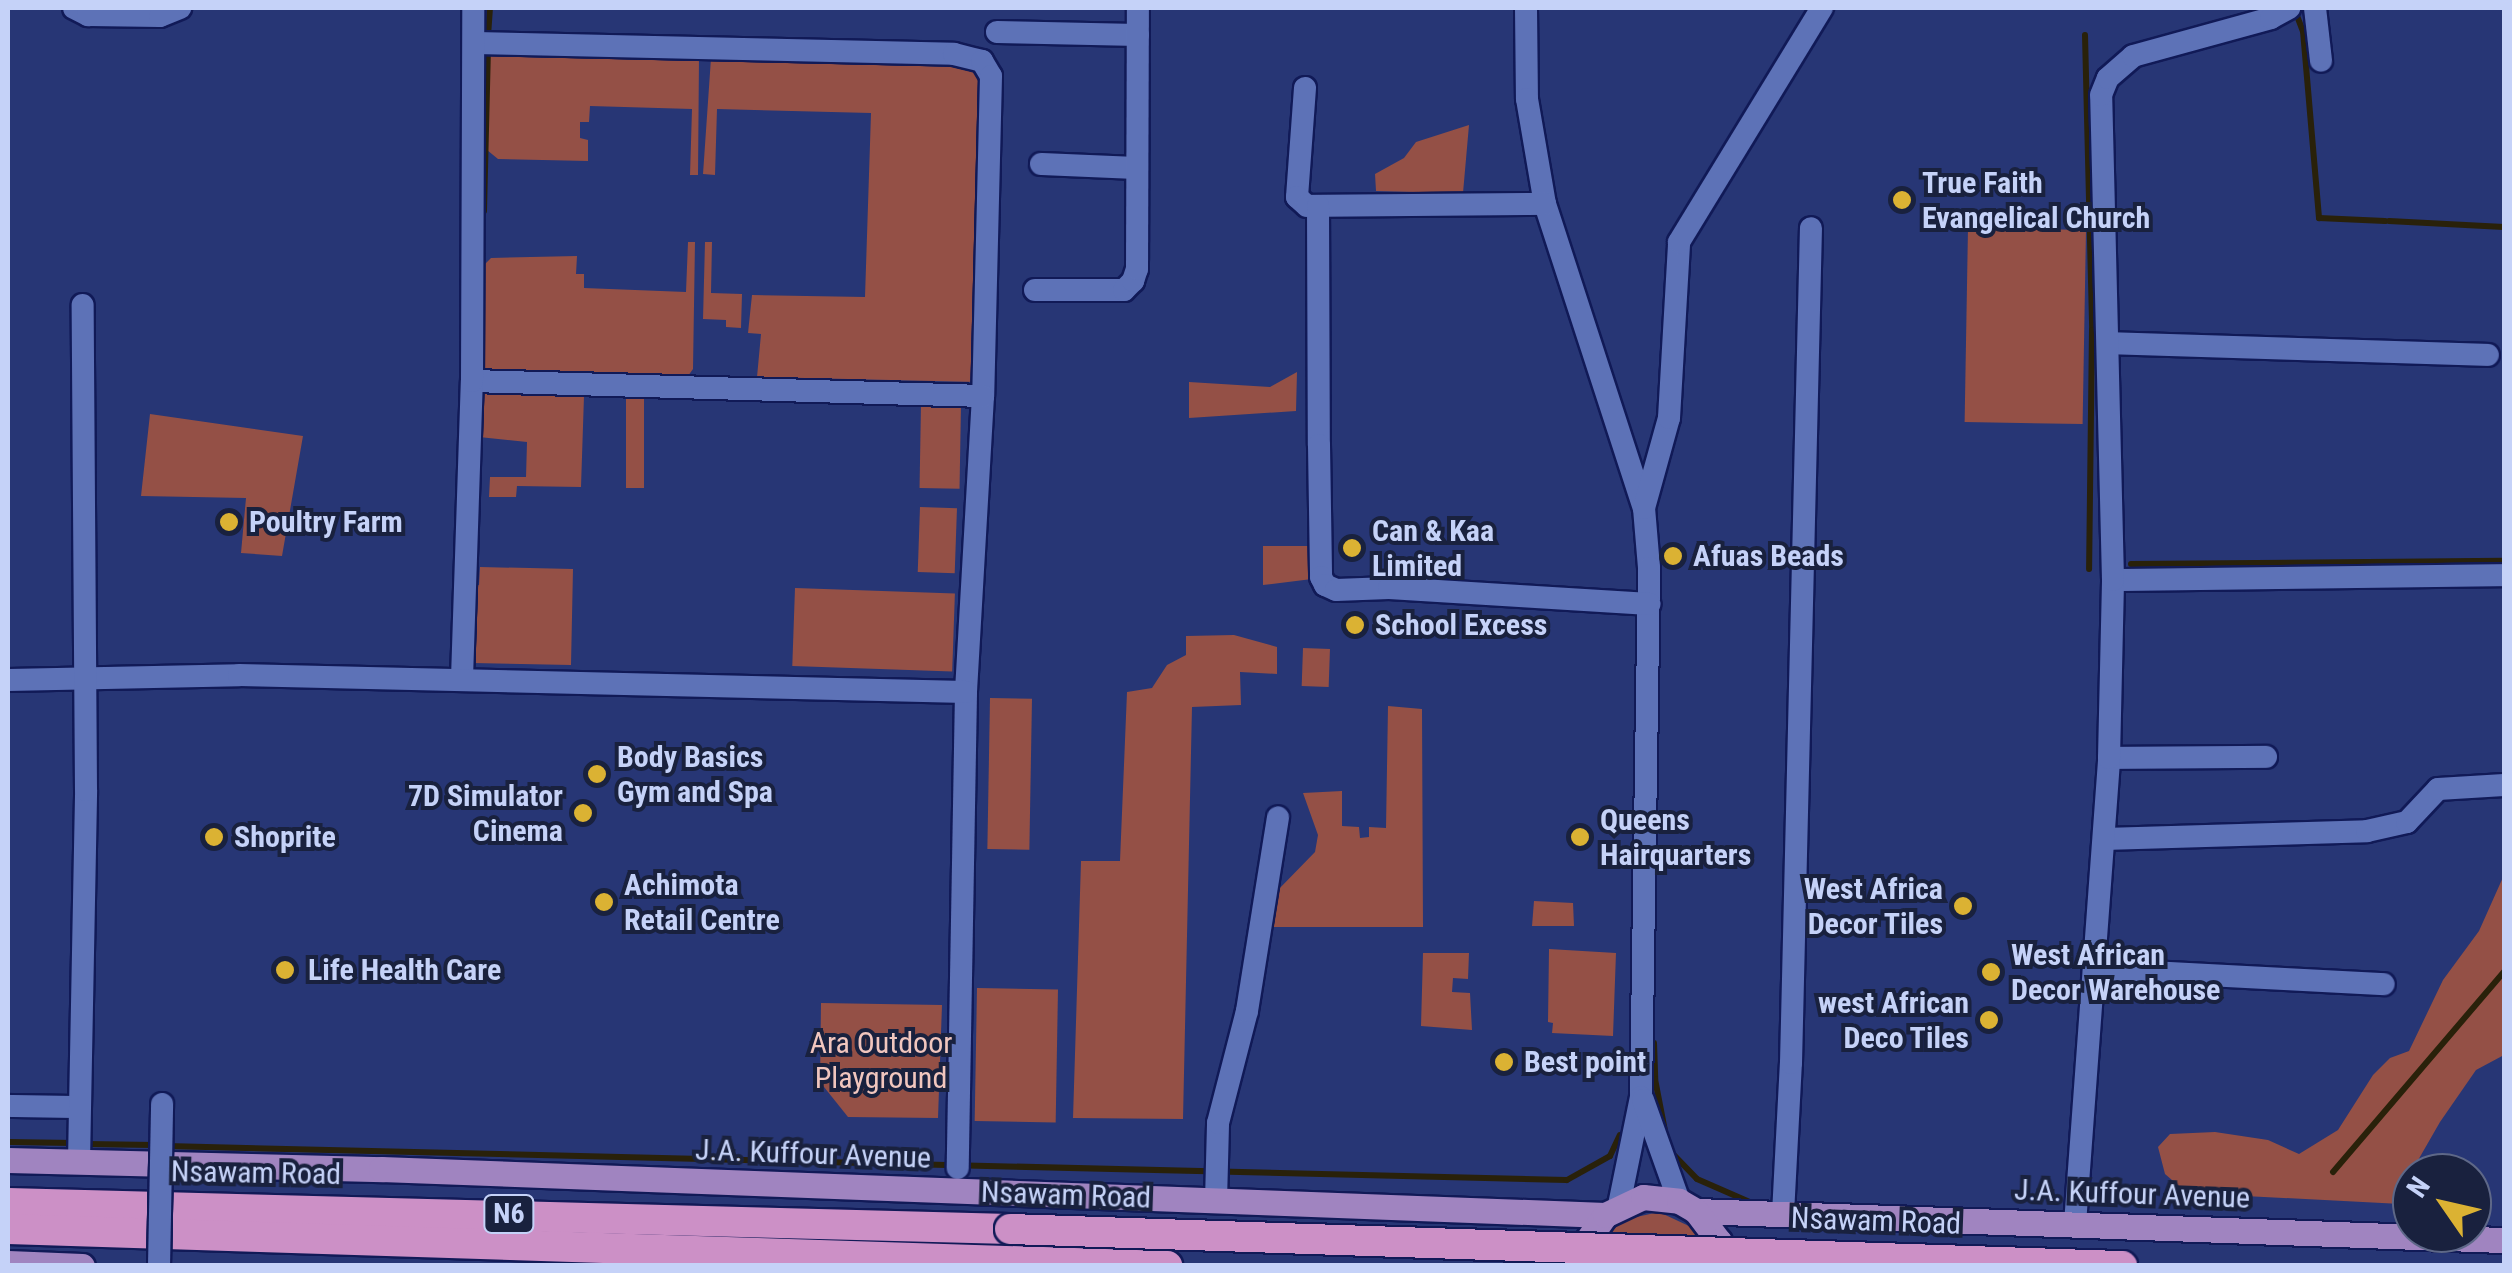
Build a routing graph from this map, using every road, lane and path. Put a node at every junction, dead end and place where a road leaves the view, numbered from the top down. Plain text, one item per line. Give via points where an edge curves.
1 (74, 8) edge
2 (180, 8) edge
3 (473, 8) edge
4 (1001, 8) edge
5 (1138, 8) edge
6 (1526, 8) edge
7 (1822, 8) edge
8 (2289, 8) edge
9 (2315, 8) edge
10 (997, 32) junction
11 (1138, 35) junction
12 (476, 43) junction
13 (982, 61) junction
14 (2321, 61) dead end
15 (1305, 88) dead end
16 (1041, 164) dead end
17 (1137, 168) junction
18 (1545, 204) junction
19 (1318, 206) junction
20 (1810, 228) dead end
21 (1035, 290) dead end
22 (83, 305) dead end
23 (2108, 343) junction
24 (2488, 356) dead end
25 (472, 381) junction
26 (984, 396) junction
27 (1644, 508) junction
28 (2504, 575) edge
29 (2113, 580) junction
30 (1650, 604) junction
31 (462, 678) junction
32 (8, 680) edge
33 (82, 681) junction
34 (966, 692) junction
35 (2266, 757) dead end
36 (2109, 758) junction
37 (2504, 785) edge
38 (1278, 818) dead end
39 (2104, 839) junction
40 (2094, 969) junction
41 (2384, 984) dead end
42 (1642, 1097) junction
43 (162, 1104) dead end
44 (8, 1106) edge
45 (79, 1107) junction
46 (8, 1160) edge
47 (80, 1161) junction
48 (958, 1168) dead end
49 (1216, 1201) junction
50 (8, 1204) edge
51 (1688, 1206) junction
52 (1612, 1210) junction
53 (1783, 1214) junction
54 (2075, 1224) junction
55 (8, 1228) edge
56 (2504, 1240) edge
57 (8, 1264) edge
58 (82, 1266) edge
59 (159, 1266) edge
60 (1167, 1266) edge
61 (1584, 1266) edge
62 (1721, 1266) edge
63 (2122, 1266) edge

1 - 2 street via 88,15 160,16
3 - 12 street
4 - 10 street
5 - 11 street
6 - 18 street via 1527,99
7 - 27 street via 1679,242 1669,418
8 - 23 street via 2133,56 2108,78 2098,118
9 - 14 street
10 - 11 street
10 - 13 street
11 - 17 street
12 - 13 street via 954,54
12 - 25 street
13 - 26 street via 991,76
15 - 19 street via 1298,197
16 - 17 street
17 - 21 street via 1133,281 1124,290
18 - 19 street
18 - 27 street
19 - 30 street via 1325,585
20 - 53 street
22 - 33 street
23 - 24 street
23 - 29 street
25 - 26 street
25 - 31 street
26 - 34 street
27 - 30 street
28 - 29 street
29 - 36 street
30 - 42 street
31 - 33 street
31 - 34 street
32 - 33 street
33 - 45 street
34 - 48 street
35 - 36 street
36 - 39 street
37 - 39 street via 2438,789 2407,822 2368,831
38 - 49 street via 1246,1012 1218,1123
39 - 40 street
40 - 41 street
40 - 54 street
42 - 51 street
42 - 52 street
43 - 59 street, bridge
44 - 45 street
45 - 47 street
46 - 47 main road, J.A. Kuffour Avenue
47 - 49 main road, J.A. Kuffour Avenue
49 - 52 main road, J.A. Kuffour Avenue
50 - 63 highway, Nsawam Road / N6, bridge
51 - 52 main road, J.A. Kuffour Avenue via 1643,1197
51 - 53 main road, J.A. Kuffour Avenue
51 - 62 main road via 1719,1241
52 - 61 main road via 1586,1242
53 - 54 main road, J.A. Kuffour Avenue
54 - 56 main road, J.A. Kuffour Avenue
55 - 60 highway, Nsawam Road / N6
57 - 58 main road

